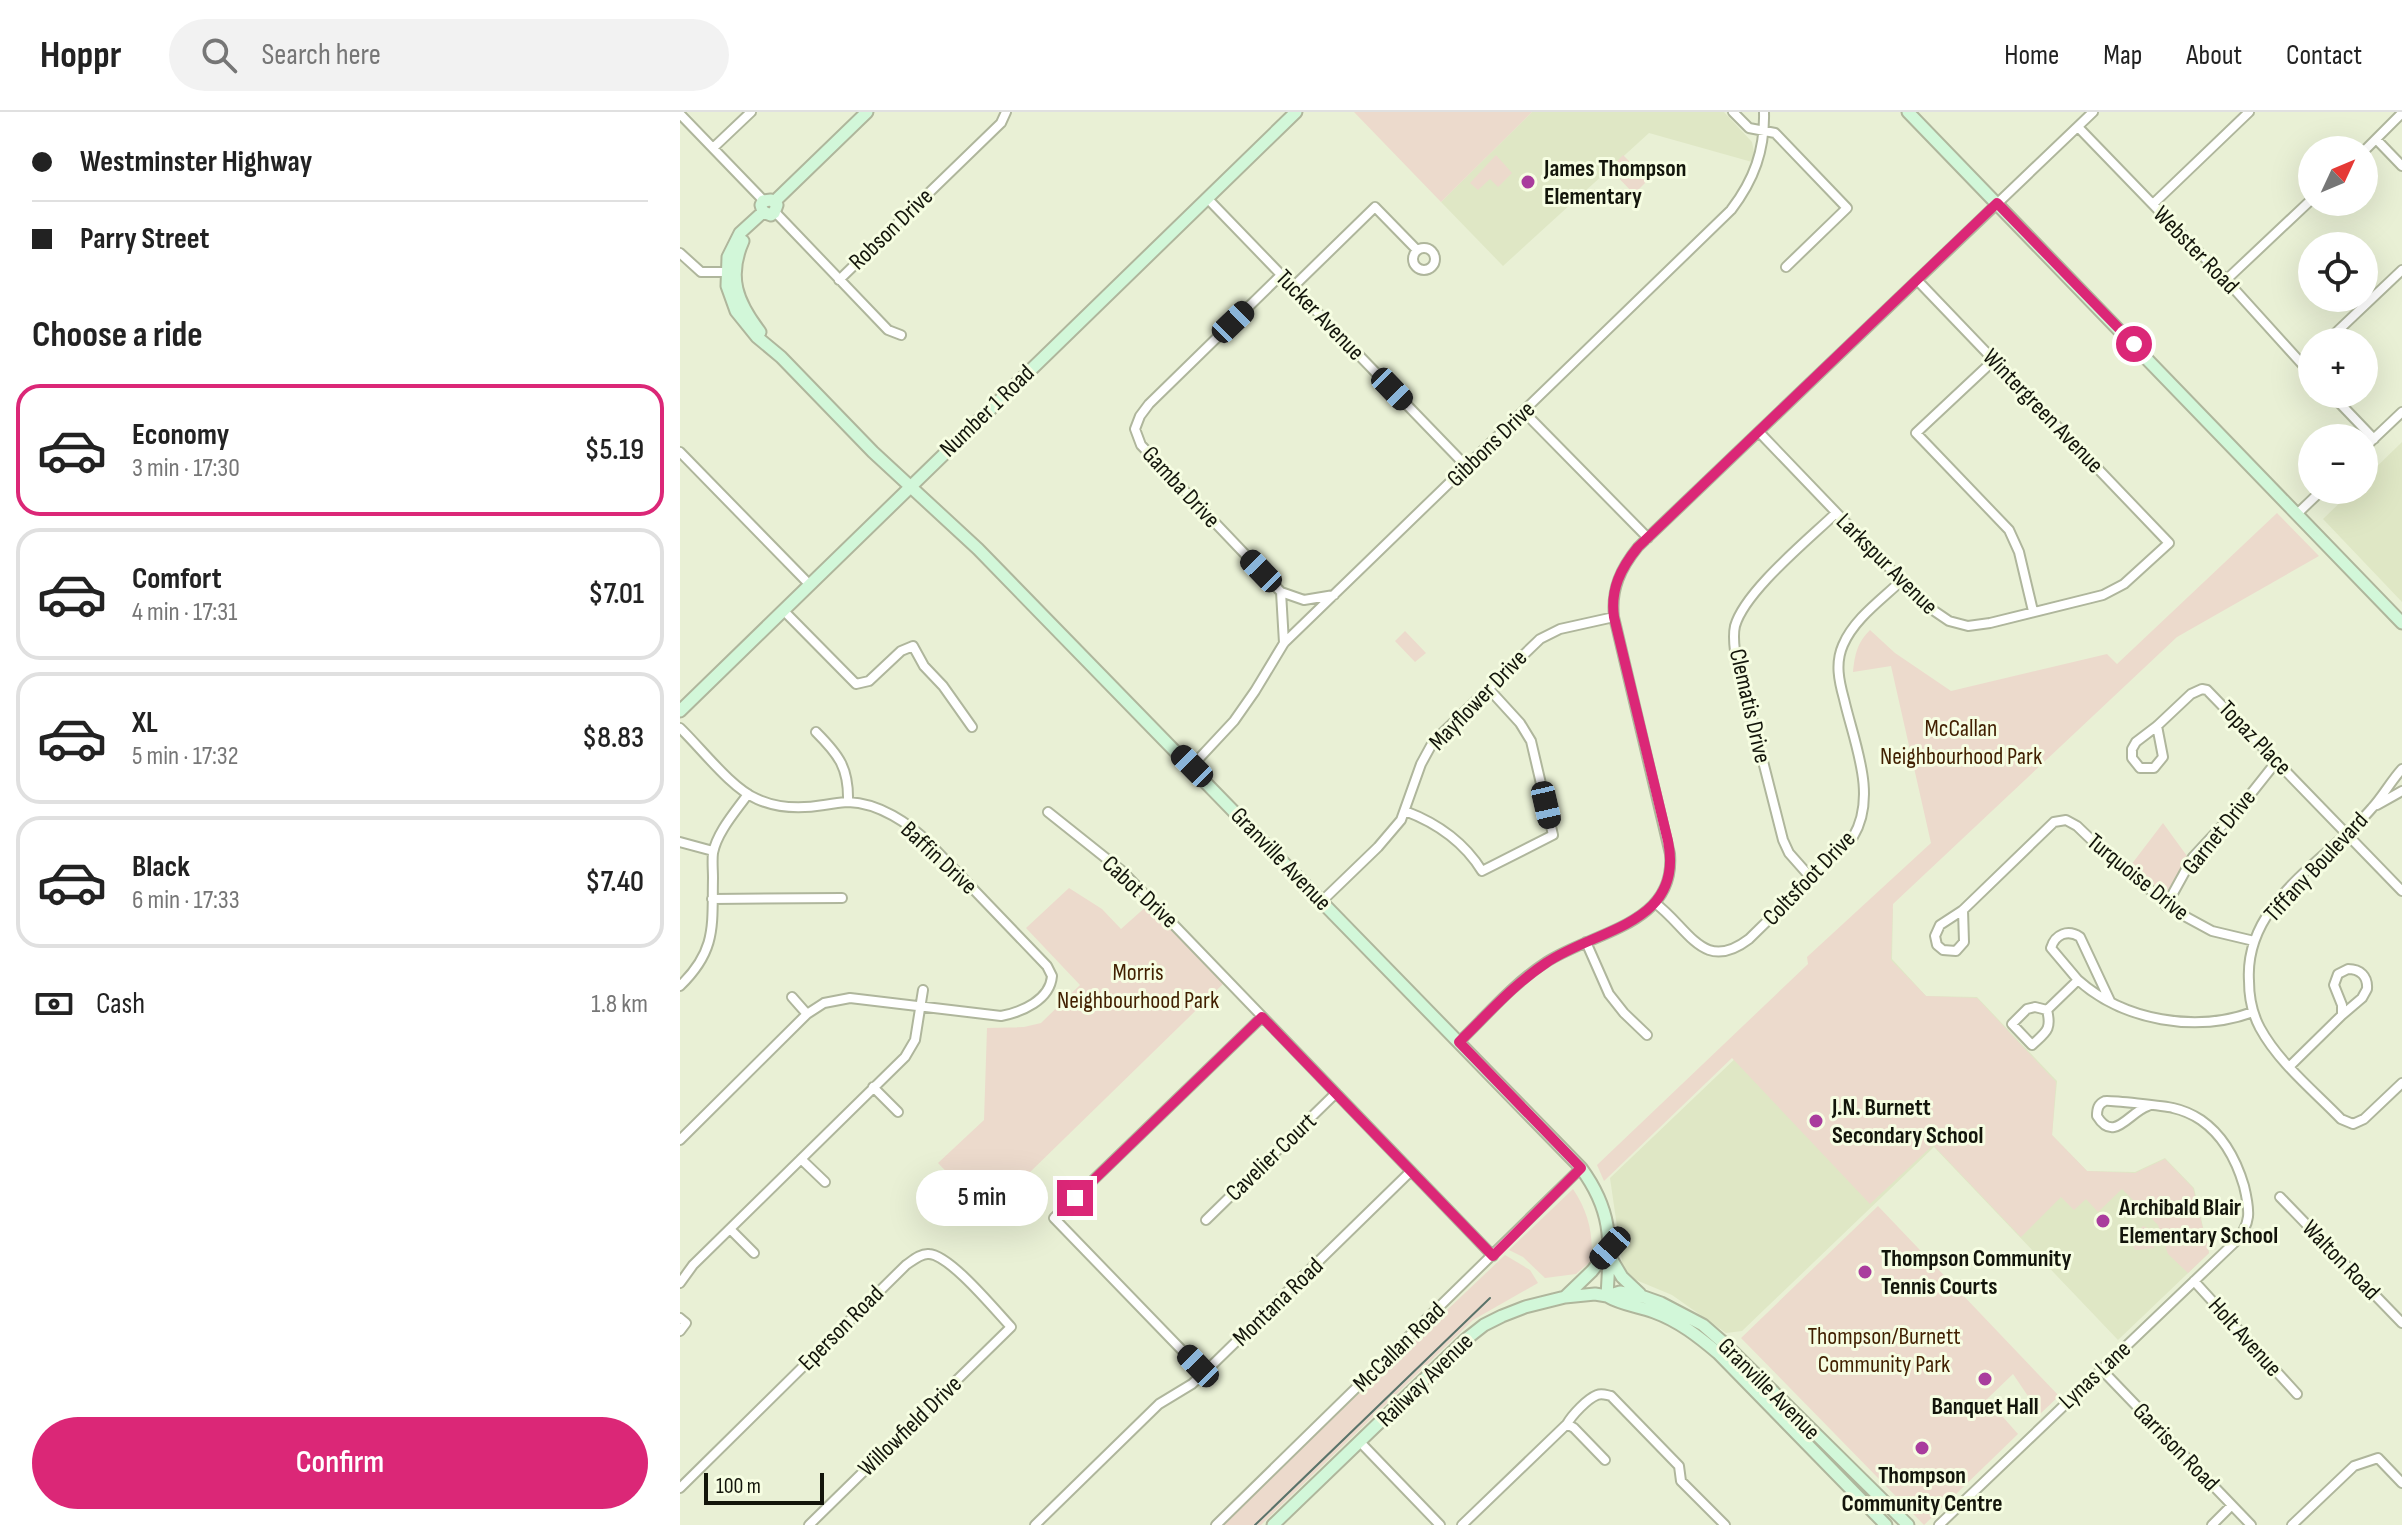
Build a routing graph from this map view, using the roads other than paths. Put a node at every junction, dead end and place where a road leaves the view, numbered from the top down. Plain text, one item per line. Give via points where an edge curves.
1 (751, 112) edge
2 (867, 112) edge
3 (1006, 112) edge
4 (1296, 112) edge
5 (1733, 112) edge
6 (1764, 112) edge
7 (1908, 112) edge
8 (2093, 112) edge
9 (2249, 112) edge
10 (2402, 113) edge
11 (680, 114) edge
12 (2078, 127) junction
13 (1764, 130) junction
14 (2378, 137) edge
15 (2378, 141) edge
16 (713, 148) junction
17 (2402, 166) edge
18 (1207, 198) junction
19 (1997, 203) junction
20 (2153, 204) junction
21 (766, 210) junction
22 (2298, 212) edge
23 (1417, 250) dead end
24 (680, 253) edge
25 (1786, 267) dead end
26 (2402, 270) edge
27 (731, 272) junction
28 (1281, 275) junction
29 (839, 280) junction
30 (2226, 280) junction
31 (1918, 281) junction
32 (1293, 287) junction
33 (2341, 328) edge
34 (901, 335) dead end
35 (1994, 360) junction
36 (2298, 361) edge
37 (2344, 408) edge
38 (1524, 412) junction
39 (2402, 412) edge
40 (2360, 424) edge
41 (1759, 432) junction
42 (2378, 435) edge
43 (680, 452) edge
44 (1467, 467) junction
45 (910, 486) junction
46 (2307, 504) edge
47 (1836, 513) junction
48 (2298, 513) junction
49 (1648, 538) junction
50 (2169, 543) joint
51 (1901, 581) junction
52 (809, 584) junction
53 (1281, 592) junction
54 (1335, 594) junction
55 (783, 610) junction
56 (2033, 611) junction
57 (1614, 617) junction
58 (2402, 623) edge
59 (1284, 643) junction
60 (1488, 688) junction
61 (680, 711) edge
62 (2157, 726) junction
63 (972, 727) dead end
64 (680, 728) edge
65 (816, 732) dead end
66 (2277, 761) junction
67 (1192, 766) junction
68 (2402, 769) edge
69 (2402, 791) edge
70 (748, 794) junction
71 (848, 802) junction
72 (2373, 808) junction
73 (1405, 811) junction
74 (1048, 812) dead end
75 (2346, 833) junction
76 (680, 842) edge
77 (713, 851) junction
78 (1812, 879) junction
79 (2402, 891) edge
80 (842, 898) dead end
81 (712, 899) junction
82 (1321, 902) junction
83 (1655, 903) junction
84 (2166, 906) junction
85 (1963, 910) junction
86 (2254, 941) junction
87 (1586, 942) junction
88 (2078, 980) junction
89 (680, 986) edge
90 (923, 990) dead end
91 (792, 997) dead end
92 (2111, 1002) junction
93 (921, 1006) junction
94 (2047, 1010) junction
95 (2253, 1012) junction
96 (807, 1014) junction
97 (2342, 1015) junction
98 (1262, 1017) junction
99 (1647, 1035) dead end
100 (1459, 1042) junction
101 (2290, 1066) junction
102 (2402, 1083) edge
103 (873, 1087) junction
104 (1336, 1093) junction
105 (2148, 1106) junction
106 (898, 1112) dead end
107 (680, 1140) edge
108 (801, 1159) junction
109 (1581, 1168) junction
110 (1411, 1171) junction
111 (825, 1182) dead end
112 (2280, 1197) dead end
113 (1206, 1220) dead end
114 (730, 1229) junction
115 (1609, 1252) junction
116 (754, 1253) dead end
117 (1493, 1256) junction
118 (2194, 1281) junction
119 (680, 1283) edge
120 (1607, 1296) junction
121 (1565, 1297) junction
122 (1644, 1297) junction
123 (680, 1318) edge
124 (2402, 1323) edge
125 (1011, 1327) joint
126 (680, 1331) edge
127 (2101, 1369) junction
128 (1204, 1373) junction
129 (2297, 1394) dead end
130 (1567, 1424) junction
131 (1360, 1442) junction
132 (1605, 1460) dead end
133 (2402, 1483) edge
134 (680, 1488) edge
135 (2231, 1506) junction
136 (809, 1525) edge
137 (1035, 1525) edge
138 (1216, 1525) edge
139 (1273, 1525) edge
140 (1440, 1525) edge
141 (1462, 1525) edge
142 (1725, 1525) edge
143 (1886, 1525) edge
144 (1908, 1525) edge
145 (1939, 1525) edge
146 (2212, 1525) edge
147 (2251, 1525) edge
148 (2292, 1525) edge

1 - 16 street
2 - 21 main road
3 - 29 street, Robson Drive via 1001,123
4 - 18 main road, Number 1 Road
5 - 13 street via 1749,128
6 - 13 street, Gibbons Drive
7 - 19 main road
8 - 12 street
9 - 20 street
10 - 14 street
11 - 16 street, Robson Drive
12 - 19 street
12 - 20 street, Webster Road
13 - 25 street via 1775,133 1847,208
13 - 38 street, Gibbons Drive via 1755,172 1731,210
15 - 17 street
16 - 21 street, Robson Drive
18 - 28 street, Tucker Avenue
18 - 45 main road, Number 1 Road
19 - 31 street
19 - 48 main road
20 - 30 street, Webster Road
21 - 27 main road via 740,233 728,257
21 - 29 street, Robson Drive
22 - 30 street
23 - 32 street via 1375,207
24 - 27 street via 701,272
26 - 33 street
27 - 45 main road, Granville Avenue via 739,299 781,357
28 - 32 street, Tucker Avenue
28 - 53 street, Gamba Drive via 1149,404 1135,429 1141,445
29 - 34 street via 888,330
30 - 36 street, Webster Road
31 - 35 street, Wintergreen Avenue
31 - 41 street
32 - 44 street, Tucker Avenue
35 - 50 street, Wintergreen Avenue
35 - 56 street via 1916,433 2009,530
37 - 40 street
38 - 44 street, Gibbons Drive
38 - 49 street
39 - 42 street
41 - 47 street, Larkspur Avenue
41 - 49 street
43 - 52 street
44 - 54 street, Gibbons Drive
45 - 52 main road, Number 1 Road
45 - 67 main road, Granville Avenue
46 - 48 street
47 - 51 street, Larkspur Avenue
47 - 78 street, Clematis Drive via 1753,594 1734,636 1778,825 1789,853
48 - 58 main road
49 - 57 street via 1620,573 1613,593
50 - 56 street, Larkspur Avenue via 2113,590
51 - 56 street, Larkspur Avenue via 1932,611 1958,624 1990,623
51 - 78 street, Coltsfoot Drive via 1856,624 1840,654 1839,682 1863,779 1864,808 1853,837
52 - 55 main road, Number 1 Road
53 - 54 street via 1304,600
53 - 59 street
54 - 59 street, Gibbons Drive
55 - 61 main road, Number 1 Road
55 - 63 street via 856,684 869,681 913,646
57 - 60 street, Mayflower Drive via 1549,634
57 - 83 street via 1670,854 1665,887
59 - 67 street, Gibbons Drive via 1234,721
60 - 73 street, Mayflower Drive via 1433,742
60 - 73 street via 1531,741 1553,835 1482,871 1454,837
62 - 62 street, Topaz Place via 2133,745 2132,758 2140,768 2154,768 2163,757
62 - 66 street, Topaz Place via 2195,690 2207,690
64 - 70 street, Baffin Drive
65 - 71 street via 844,765
66 - 75 street, Topaz Place
66 - 84 street, Garnet Drive via 2206,840
67 - 82 main road, Granville Avenue
68 - 72 street, Tiffany Boulevard
69 - 72 street, Tiffany Boulevard
70 - 71 street, Baffin Drive via 797,808
70 - 77 street
71 - 93 street, Baffin Drive via 897,818 920,834 1052,976 1044,994 1012,1014 989,1017
72 - 75 street, Tiffany Boulevard
73 - 82 street, Mayflower Drive via 1387,837
74 - 98 street, Cabot Drive via 1122,871
75 - 79 street, Topaz Place
75 - 86 street, Tiffany Boulevard via 2273,906
76 - 77 street
77 - 81 street
78 - 83 street, Coltsfoot Drive via 1749,939 1723,953 1708,951
80 - 81 street
81 - 89 street via 708,947
82 - 100 main road, Granville Avenue
83 - 87 street via 1639,918
84 - 85 street, Turquoise Drive via 2066,820 2054,822
84 - 86 street, Turquoise Drive via 2212,931
85 - 85 street via 1936,932 1943,950 1956,951 1964,942
86 - 95 street, Tiffany Boulevard via 2248,969
87 - 99 street via 1609,994
87 - 100 street via 1547,961
88 - 92 street
88 - 92 street via 2051,948 2065,933 2080,937
88 - 94 street
90 - 93 street
91 - 96 street
92 - 95 street via 2184,1022
93 - 96 street via 840,999
93 - 103 street via 911,1049
94 - 94 street via 2027,1009 2012,1024 2032,1045 2048,1030
95 - 101 street, Tiffany Boulevard
96 - 107 street
97 - 97 street via 2367,989 2363,974 2354,969 2335,979
97 - 101 street
98 - 104 street, Cabot Drive
98 - 128 street via 1054,1218
100 - 109 main road, Granville Avenue
101 - 102 street, Tiffany Boulevard via 2341,1119 2353,1124
103 - 106 street
103 - 108 street
104 - 110 street, Cabot Drive
104 - 113 street, Cavelier Court
105 - 105 street via 2108,1100 2100,1104 2097,1116 2105,1126 2117,1127
105 - 118 street, Lynas Lane via 2165,1106 2202,1121 2223,1140 2240,1173 2247,1200 2243,1233
108 - 111 street
108 - 114 street
109 - 115 main road, Granville Avenue via 1605,1210
109 - 117 street, McCallan Road
110 - 117 street, Cabot Drive
110 - 128 street, Montana Road
112 - 124 street, Walton Road
114 - 116 street
114 - 119 street
115 - 120 main road, Granville Avenue
115 - 121 main road
115 - 122 main road via 1622,1277
117 - 138 street, McCallan Road
118 - 127 street, Lynas Lane
118 - 129 street, Holt Avenue
120 - 121 main road, Railway Avenue
120 - 122 main road, Granville Avenue via 1620,1292
120 - 143 main road, Granville Avenue via 1655,1312 1696,1334
121 - 131 main road, Railway Avenue via 1484,1325
122 - 144 main road, Granville Avenue via 1703,1325
123 - 126 street via 686,1323
125 - 134 street, Eperson Road via 952,1265 929,1254 920,1256
125 - 136 street, Willowfield Drive
127 - 135 street, Garrison Road
127 - 145 street, Lynas Lane
128 - 137 street, Montana Road via 1159,1404
130 - 132 street
130 - 141 street
130 - 142 street via 1596,1395 1611,1396 1679,1466 1681,1481
131 - 139 main road, Railway Avenue
131 - 140 street
133 - 148 street via 2378,1458 2354,1466
135 - 146 street
135 - 147 street, Garrison Road

